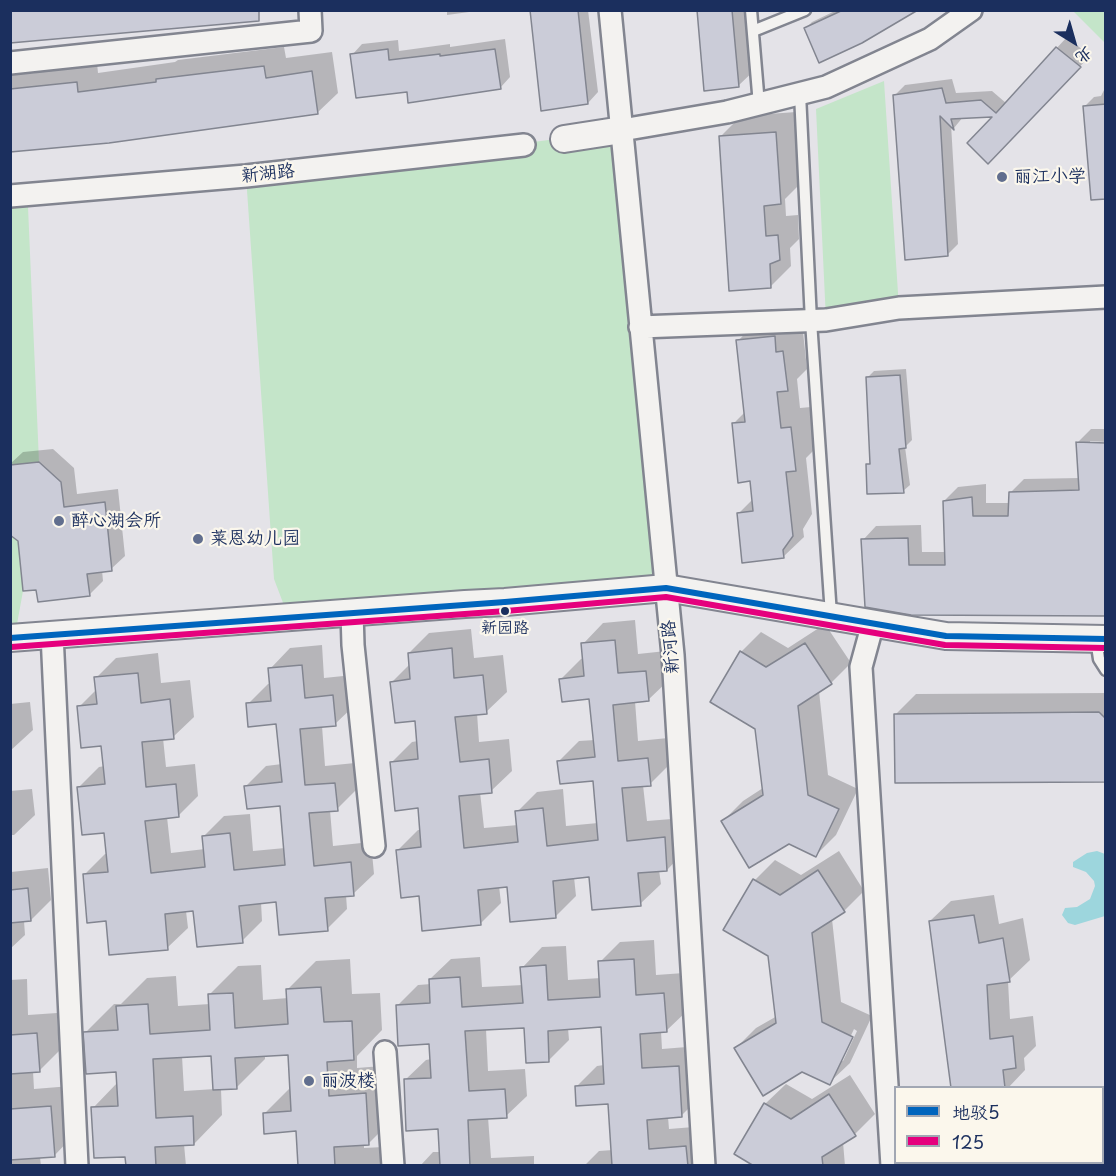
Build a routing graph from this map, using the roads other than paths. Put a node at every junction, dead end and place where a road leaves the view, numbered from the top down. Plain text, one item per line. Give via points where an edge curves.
1 (310, 10) edge
2 (610, 10) edge
3 (751, 10) edge
4 (805, 10) edge
5 (971, 10) edge
6 (753, 31) junction
7 (10, 63) edge
8 (800, 94) junction
9 (759, 105) junction
10 (622, 130) junction
11 (564, 140) dead end
12 (525, 145) dead end
13 (10, 196) edge
14 (1106, 297) edge
15 (811, 321) junction
16 (640, 327) junction
17 (666, 588) junction
18 (352, 612) junction
19 (831, 616) junction
20 (873, 623) junction
21 (52, 634) junction
22 (10, 638) edge
23 (1101, 639) edge
24 (1106, 670) edge
25 (374, 846) dead end
26 (385, 1052) dead end
27 (916, 1164) edge
28 (77, 1166) edge
29 (393, 1166) edge
30 (704, 1166) edge
31 (892, 1166) edge
32 (899, 1166) edge

1 - 7 street via 312,31
2 - 10 street, 新河路
3 - 6 lane
4 - 6 lane
5 - 8 street via 930,39 882,63
6 - 9 lane
8 - 9 street
8 - 15 lane
9 - 10 street
10 - 11 street
10 - 16 street, 新河路
12 - 13 street, 新湖路 via 246,176
14 - 15 street via 899,308
15 - 16 street
15 - 19 lane
16 - 17 street, 新河路
17 - 18 street
17 - 19 street
17 - 30 street, 新河路
18 - 21 street
18 - 25 street
19 - 20 street
20 - 23 street via 946,636
20 - 31 street via 861,667
21 - 22 street
21 - 28 street
23 - 24 lane via 1099,659
26 - 29 street
27 - 32 street

